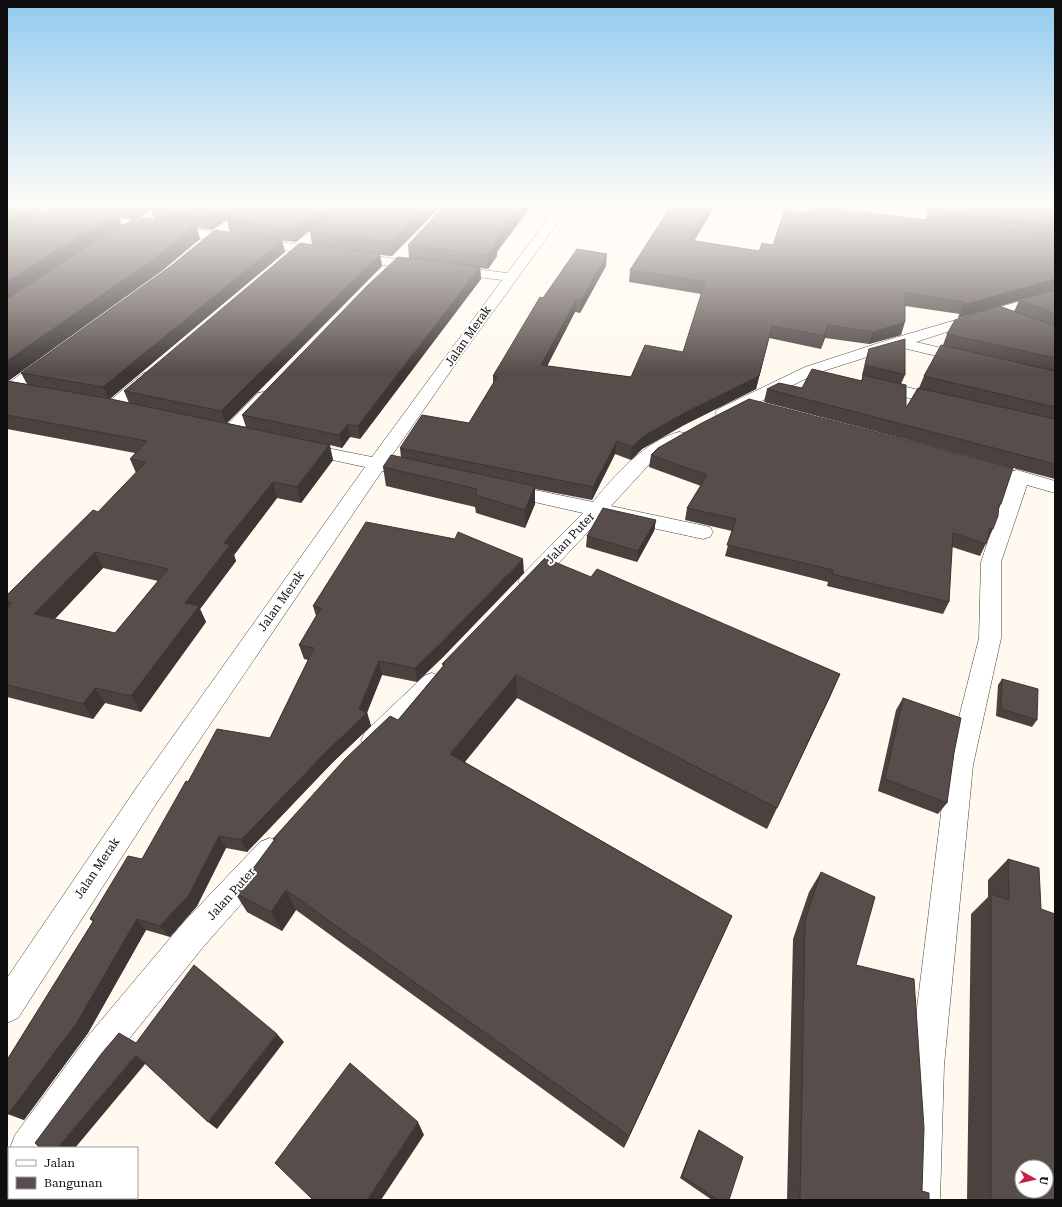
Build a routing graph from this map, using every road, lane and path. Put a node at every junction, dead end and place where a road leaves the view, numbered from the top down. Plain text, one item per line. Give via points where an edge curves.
1 (361, 259) edge
2 (399, 259) edge
3 (523, 259) edge
4 (391, 268) junction
5 (510, 277) junction
6 (1055, 295) edge
7 (896, 342) junction
8 (63, 351) edge
9 (979, 361) edge
10 (159, 367) edge
11 (811, 370) junction
12 (842, 377) edge
13 (864, 383) edge
14 (277, 384) edge
15 (8, 389) edge
16 (31, 393) edge
17 (744, 403) junction
18 (956, 404) edge
19 (767, 409) edge
20 (136, 412) edge
21 (230, 432) edge
22 (284, 444) edge
23 (377, 464) junction
24 (407, 470) edge
25 (491, 487) edge
26 (1055, 487) edge
27 (598, 509) junction
28 (703, 532) dead end
29 (517, 595) edge
30 (446, 669) edge
31 (359, 756) edge
32 (284, 836) edge
33 (7, 1007) edge
34 (29, 1147) edge
35 (922, 1200) edge

1 - 4 street
2 - 4 street
3 - 5 street, Jalan Merak
4 - 5 street
5 - 23 street, Jalan Merak
6 - 7 street, Jalan Puter via 1004,316
7 - 9 street
7 - 11 street, Jalan Puter
8 - 15 street
10 - 20 street via 105,406
11 - 12 street
11 - 17 street, Jalan Puter
13 - 18 street
14 - 21 street
15 - 16 street
17 - 19 street
17 - 27 street, Jalan Puter via 649,454
22 - 23 street
23 - 24 street
23 - 33 street, Jalan Merak via 57,927
25 - 27 street
26 - 35 street via 1010,474 1017,485 991,562 990,638 960,765 927,1065
27 - 28 street
27 - 29 street, Jalan Puter
30 - 31 street
32 - 34 street, Jalan Puter via 193,935 100,1048

